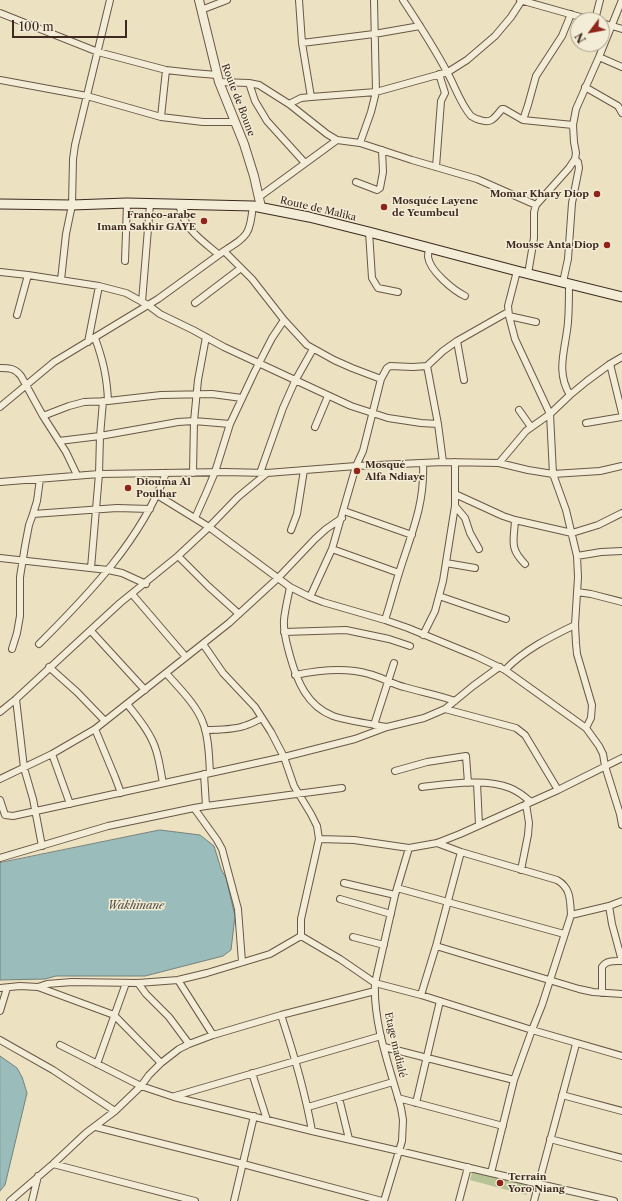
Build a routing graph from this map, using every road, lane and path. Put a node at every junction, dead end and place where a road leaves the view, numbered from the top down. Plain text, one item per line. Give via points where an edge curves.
1 (110, 0) edge
2 (199, 0) edge
3 (227, 0) edge
4 (299, 0) edge
5 (374, 0) edge
6 (402, 0) edge
7 (521, 0) edge
8 (600, 0) edge
9 (622, 0) edge
10 (202, 10) junction
11 (597, 12) edge
12 (0, 13) edge
13 (570, 14) edge
14 (570, 16) edge
15 (420, 26) junction
16 (611, 26) junction
17 (622, 29) edge
18 (374, 34) junction
19 (302, 43) junction
20 (98, 52) junction
21 (599, 56) junction
22 (622, 67) edge
23 (166, 70) junction
24 (448, 72) junction
25 (439, 74) junction
26 (218, 78) junction
27 (0, 80) edge
28 (250, 83) junction
29 (585, 87) junction
30 (376, 92) junction
31 (86, 96) junction
32 (311, 97) junction
33 (289, 104) junction
34 (622, 113) edge
35 (161, 117) junction
36 (523, 120) junction
37 (235, 122) junction
38 (573, 124) junction
39 (337, 140) junction
40 (360, 143) junction
41 (382, 150) junction
42 (575, 159) junction
43 (304, 163) junction
44 (436, 166) junction
45 (356, 182) dead end
46 (259, 197) junction
47 (0, 204) edge
48 (127, 204) junction
49 (150, 204) junction
50 (179, 204) junction
51 (72, 205) junction
52 (536, 205) junction
53 (257, 206) junction
54 (369, 232) junction
55 (429, 247) junction
56 (221, 253) junction
57 (124, 261) dead end
58 (241, 268) junction
59 (517, 271) junction
60 (0, 272) edge
61 (528, 274) junction
62 (28, 275) junction
63 (61, 280) junction
64 (566, 283) junction
65 (98, 286) junction
66 (398, 292) dead end
67 (465, 296) dead end
68 (622, 297) edge
69 (195, 303) dead end
70 (145, 304) junction
71 (508, 314) junction
72 (17, 315) dead end
73 (284, 320) junction
74 (536, 322) dead end
75 (206, 337) junction
76 (94, 338) junction
77 (457, 341) junction
78 (88, 342) junction
79 (313, 349) junction
80 (622, 357) edge
81 (260, 364) junction
82 (610, 364) junction
83 (427, 366) junction
84 (0, 368) edge
85 (381, 378) junction
86 (464, 380) dead end
87 (295, 381) junction
88 (26, 385) junction
89 (197, 394) junction
90 (570, 395) junction
91 (328, 396) junction
92 (242, 398) junction
93 (106, 401) junction
94 (0, 407) edge
95 (519, 410) dead end
96 (622, 413) edge
97 (372, 414) junction
98 (550, 414) junction
99 (43, 416) junction
100 (622, 417) edge
101 (194, 421) junction
102 (586, 423) dead end
103 (230, 424) junction
104 (438, 424) junction
105 (315, 427) dead end
106 (531, 427) junction
107 (100, 436) junction
108 (59, 441) junction
109 (443, 462) junction
110 (455, 462) junction
111 (422, 463) junction
112 (499, 463) junction
113 (356, 466) junction
114 (622, 466) edge
115 (304, 470) junction
116 (214, 472) junction
117 (166, 473) junction
118 (193, 473) junction
119 (260, 473) junction
120 (267, 473) junction
121 (99, 474) junction
122 (553, 474) junction
123 (77, 476) junction
124 (40, 479) junction
125 (0, 482) edge
126 (456, 494) junction
127 (157, 496) junction
128 (455, 506) junction
129 (96, 509) junction
130 (150, 509) junction
131 (622, 513) edge
132 (33, 514) junction
133 (343, 515) junction
134 (194, 518) junction
135 (515, 520) junction
136 (210, 527) junction
137 (291, 530) dead end
138 (572, 533) junction
139 (412, 535) junction
140 (332, 549) junction
141 (479, 549) dead end
142 (622, 551) edge
143 (178, 556) junction
144 (576, 556) junction
145 (0, 558) edge
146 (23, 561) junction
147 (446, 563) junction
148 (525, 564) dead end
149 (91, 568) junction
150 (475, 568) dead end
151 (108, 570) junction
152 (399, 574) junction
153 (278, 578) junction
154 (146, 584) junction
155 (290, 587) junction
156 (577, 592) junction
157 (132, 594) junction
158 (439, 596) junction
159 (310, 597) junction
160 (622, 602) edge
161 (240, 614) junction
162 (506, 619) dead end
163 (385, 620) junction
164 (575, 626) junction
165 (91, 631) junction
166 (284, 632) junction
167 (423, 635) junction
168 (39, 644) dead end
169 (203, 644) junction
170 (410, 646) dead end
171 (12, 649) dead end
172 (186, 657) junction
173 (394, 663) dead end
174 (49, 668) junction
175 (502, 669) junction
176 (166, 673) junction
177 (295, 675) junction
178 (387, 682) junction
179 (145, 690) junction
180 (16, 699) junction
181 (455, 701) junction
182 (127, 704) junction
183 (445, 710) junction
184 (0, 712) edge
185 (262, 718) junction
186 (105, 721) junction
187 (374, 725) junction
188 (387, 727) junction
189 (586, 728) junction
190 (95, 729) junction
191 (205, 730) junction
192 (52, 754) junction
193 (284, 757) junction
194 (622, 758) edge
195 (605, 766) junction
196 (24, 768) junction
197 (395, 771) dead end
198 (207, 773) junction
199 (0, 779) edge
200 (468, 782) junction
201 (163, 783) junction
202 (477, 783) junction
203 (422, 787) dead end
204 (342, 788) dead end
205 (558, 790) junction
206 (121, 793) junction
207 (298, 793) junction
208 (0, 800) edge
209 (528, 803) junction
210 (70, 804) junction
211 (206, 806) junction
212 (194, 808) junction
213 (36, 812) junction
214 (621, 813) edge
215 (622, 825) edge
216 (479, 826) junction
217 (319, 839) junction
218 (437, 843) junction
219 (42, 846) junction
220 (409, 848) junction
221 (461, 852) junction
222 (0, 858) edge
223 (521, 870) junction
224 (344, 882) dead end
225 (397, 888) junction
226 (395, 895) junction
227 (340, 899) dead end
228 (622, 901) edge
229 (447, 902) junction
230 (609, 906) junction
231 (390, 914) junction
232 (571, 914) junction
233 (564, 934) junction
234 (301, 936) junction
235 (353, 936) dead end
236 (384, 945) junction
237 (436, 946) junction
238 (622, 961) edge
239 (242, 962) junction
240 (178, 980) junction
241 (550, 980) junction
242 (126, 983) junction
243 (138, 983) junction
244 (375, 983) junction
245 (38, 987) junction
246 (0, 988) edge
247 (7, 988) junction
248 (375, 991) junction
249 (602, 993) junction
250 (622, 994) edge
251 (421, 995) junction
252 (440, 1001) junction
253 (0, 1011) edge
254 (114, 1015) junction
255 (281, 1015) junction
256 (532, 1030) junction
257 (213, 1035) junction
258 (381, 1036) junction
259 (0, 1040) edge
260 (189, 1044) junction
261 (576, 1044) junction
262 (60, 1046) dead end
263 (384, 1047) junction
264 (622, 1056) edge
265 (426, 1057) junction
266 (296, 1061) junction
267 (161, 1063) junction
268 (97, 1064) junction
269 (252, 1073) junction
270 (514, 1080) junction
271 (393, 1082) junction
272 (141, 1086) junction
273 (562, 1095) junction
274 (174, 1097) junction
275 (339, 1098) junction
276 (398, 1098) junction
277 (416, 1103) junction
278 (308, 1107) junction
279 (115, 1111) junction
280 (622, 1111) edge
281 (254, 1116) junction
282 (267, 1120) junction
283 (503, 1126) junction
284 (96, 1127) junction
285 (312, 1131) junction
286 (349, 1139) junction
287 (550, 1139) junction
288 (399, 1151) junction
289 (622, 1158) edge
290 (53, 1164) junction
291 (243, 1164) junction
292 (468, 1167) junction
293 (491, 1174) junction
294 (38, 1176) junction
295 (538, 1184) junction
296 (587, 1198) edge
297 (11, 1201) edge
298 (32, 1201) edge
299 (195, 1201) edge
300 (234, 1201) edge
301 (383, 1201) edge
302 (458, 1201) edge
303 (534, 1201) edge
304 (614, 1201) edge

1 - 20 street
2 - 10 street, Route de Boune
3 - 10 street
4 - 19 street
5 - 18 street
6 - 15 street
7 - 13 street
7 - 24 street via 511,17 494,36 467,60
8 - 11 street
9 - 16 street
10 - 26 street, Route de Boune
12 - 20 street
14 - 36 street via 562,36 536,76
15 - 18 street
15 - 24 street
16 - 17 street
16 - 21 street
18 - 19 street
18 - 30 street
19 - 32 street
20 - 23 street
20 - 31 street
21 - 22 street
21 - 29 street
23 - 26 street
23 - 35 street
24 - 25 street
24 - 36 street via 468,113 474,118 490,122 504,109
25 - 30 street
25 - 44 street via 445,93 441,101
26 - 28 street
26 - 37 street, Route de Boune
27 - 31 street
28 - 33 street via 258,85
28 - 43 street via 255,100 267,121
29 - 34 street via 618,106
29 - 38 street
30 - 32 street
30 - 40 street
31 - 35 street
31 - 51 street via 73,159
32 - 33 street via 301,98
33 - 39 street
35 - 37 street
36 - 38 street
37 - 46 street, Route de Boune via 250,161
38 - 42 street
39 - 40 street
39 - 43 street
40 - 41 street
41 - 44 street
41 - 45 street via 383,172 380,188 377,190
42 - 52 street
42 - 64 street via 579,168 572,203
43 - 46 street
44 - 52 street via 477,179
46 - 53 street, Route de Boune
47 - 51 main road, Route de Malika
48 - 49 main road, Route de Malika
48 - 51 main road, Route de Malika
48 - 57 street
49 - 50 main road, Route de Malika
49 - 70 street
50 - 53 main road, Route de Malika
50 - 56 street via 183,219 192,232
51 - 63 street
52 - 61 street
53 - 54 main road, Route de Malika
53 - 56 street via 248,232
54 - 55 main road, Route de Malika
54 - 66 street via 372,278 378,288
55 - 59 main road, Route de Malika
55 - 67 street via 428,256 433,267 447,284
56 - 58 street
56 - 70 street via 171,290
58 - 69 street
58 - 73 street
59 - 61 main road, Route de Malika
59 - 71 street
60 - 62 street
61 - 64 main road, Route de Malika
62 - 63 street
62 - 72 street
63 - 65 street
64 - 68 main road, Route de Malika
64 - 90 street via 568,322 561,369 565,387
65 - 70 street via 126,293
65 - 78 street
70 - 75 street
70 - 76 street
71 - 74 street
71 - 77 street
71 - 98 street via 515,339
73 - 79 street
73 - 81 street
75 - 81 street
75 - 89 street
76 - 78 street
76 - 93 street via 106,372
77 - 83 street
77 - 86 street
78 - 88 street via 54,362
79 - 85 street via 352,368
79 - 87 street
80 - 82 street
81 - 87 street
81 - 92 street
82 - 90 street
82 - 96 street
83 - 85 street via 390,366
83 - 104 street
84 - 88 street via 15,370
85 - 97 street
87 - 91 street
87 - 119 street
88 - 94 street
88 - 99 street
89 - 92 street
89 - 93 street
89 - 101 street
90 - 98 street
91 - 97 street
91 - 105 street
92 - 103 street
93 - 99 street via 78,404
93 - 107 street
95 - 106 street
97 - 104 street via 407,422
97 - 113 street via 363,451
98 - 106 street
98 - 122 street
99 - 108 street
100 - 102 street
101 - 103 street
101 - 107 street
101 - 118 street
103 - 116 street
104 - 109 street
106 - 112 street
107 - 108 street
107 - 121 street
108 - 123 street
109 - 110 street
109 - 111 street
110 - 112 street
110 - 126 street
111 - 113 street
111 - 139 street via 422,494
112 - 122 street
113 - 115 street
113 - 133 street
114 - 122 street via 592,472
115 - 120 street
115 - 137 street via 297,514
116 - 118 street
116 - 119 street
116 - 134 street
117 - 118 street
117 - 121 street
117 - 127 street
119 - 120 street
120 - 136 street via 238,497
121 - 123 street
121 - 129 street
122 - 138 street
123 - 124 street
124 - 125 street
124 - 132 street
126 - 128 street
126 - 135 street
127 - 130 street
127 - 134 street
128 - 141 street via 465,518
128 - 147 street
129 - 130 street
129 - 132 street
129 - 149 street
130 - 151 street
131 - 138 street via 598,525
132 - 146 street
133 - 139 street
133 - 140 street
133 - 153 street via 315,538
134 - 136 street
135 - 138 street
135 - 148 street via 514,548
136 - 143 street
136 - 153 street
138 - 144 street
139 - 152 street
140 - 152 street
140 - 159 street
142 - 144 street
143 - 154 street
143 - 161 street
144 - 156 street
145 - 146 street
146 - 149 street
146 - 171 street via 20,577 20,616
147 - 150 street
147 - 158 street
149 - 151 street
151 - 154 street via 122,573
151 - 168 street
152 - 163 street
153 - 155 street
153 - 161 street
154 - 157 street
155 - 159 street
155 - 166 street
156 - 160 street
156 - 164 street
157 - 165 street
157 - 172 street
158 - 162 street
158 - 167 street
159 - 163 street
161 - 169 street
163 - 167 street
164 - 175 street via 540,644
164 - 189 street via 577,654 592,705 591,718
165 - 174 street
165 - 179 street
166 - 170 street via 346,630
166 - 177 street
167 - 175 street
169 - 172 street
169 - 185 street
172 - 176 street
173 - 178 street
174 - 180 street
174 - 186 street
175 - 181 street via 481,680
175 - 189 street
176 - 179 street
176 - 191 street via 197,711
177 - 178 street via 347,671 367,673
177 - 187 street via 308,698 324,711 333,716
178 - 181 street
178 - 187 street
179 - 182 street
180 - 184 street
180 - 196 street
181 - 183 street
182 - 186 street
182 - 201 street via 153,741
183 - 188 street
183 - 205 street via 520,730
185 - 191 street via 240,728
185 - 193 street
186 - 190 street
187 - 188 street
188 - 193 street via 355,739
189 - 195 street via 603,754
190 - 192 street
190 - 206 street
191 - 198 street via 208,745
192 - 196 street
192 - 210 street
193 - 198 street
193 - 207 street
194 - 195 street
195 - 205 street
195 - 214 street
196 - 199 street
196 - 213 street
197 - 200 street via 427,762 466,756
198 - 201 street
198 - 211 street
200 - 202 street
200 - 203 street
201 - 206 street
202 - 209 street via 504,786 520,793
202 - 216 street
204 - 207 street
205 - 209 street
206 - 210 street
207 - 211 street
207 - 217 street via 317,826
208 - 213 street via 7,816
209 - 216 street
209 - 223 street via 528,835
210 - 213 street
211 - 212 street
212 - 219 street via 108,826
212 - 239 street via 222,849 238,909
213 - 219 street
214 - 215 street
216 - 218 street
217 - 220 street via 354,840
217 - 234 street via 301,919
218 - 220 street
218 - 221 street
219 - 222 street
220 - 225 street, Etage madialé
221 - 223 street
221 - 229 street
223 - 232 street via 557,880 565,886
224 - 226 street
225 - 226 street, Etage madialé
225 - 229 street
226 - 231 street, Etage madialé
227 - 231 street
228 - 230 street
229 - 233 street
229 - 237 street
230 - 232 street
230 - 238 street
231 - 236 street, Etage madialé
232 - 233 street
233 - 241 street
234 - 239 street via 270,954
234 - 244 street
235 - 236 street
236 - 244 street, Etage madialé
237 - 241 street
237 - 251 street
238 - 249 street via 608,962 602,967
239 - 240 street
240 - 243 street
240 - 257 street
241 - 249 street
241 - 256 street
242 - 243 street
242 - 245 street via 72,982
242 - 254 street
243 - 260 street
244 - 248 street, Etage madialé
244 - 251 street
245 - 247 street
245 - 254 street
246 - 247 street
247 - 253 street
248 - 255 street
248 - 258 street, Etage madialé
249 - 250 street
251 - 252 street
252 - 256 street
252 - 265 street
254 - 267 street
254 - 268 street
255 - 257 street
255 - 266 street
256 - 261 street
256 - 270 street
257 - 260 street
258 - 263 street, Etage madialé
258 - 266 street
259 - 279 street via 53,1070
260 - 267 street
261 - 264 street
261 - 273 street
262 - 268 street
263 - 265 street
263 - 271 street, Etage madialé
265 - 270 street
265 - 277 street
266 - 269 street
266 - 278 street
267 - 272 street
268 - 272 street
269 - 274 street
269 - 282 street
270 - 283 street
271 - 275 street
271 - 276 street, Etage madialé
272 - 274 street
272 - 279 street
273 - 280 street
273 - 287 street
274 - 281 street
275 - 278 street
275 - 286 street
276 - 277 street
276 - 288 street, Etage madialé via 403,1126
277 - 283 street
278 - 285 street
279 - 284 street
281 - 282 street
281 - 291 street
282 - 285 street
283 - 293 street
284 - 290 street
284 - 291 street
285 - 286 street
286 - 288 street
287 - 289 street
287 - 295 street
288 - 292 street
288 - 301 street, Etage madialé
290 - 294 street
290 - 299 street
291 - 300 street
291 - 301 street
292 - 293 street
292 - 302 street
293 - 295 street
294 - 297 street
294 - 298 street
295 - 296 street
295 - 303 street
296 - 304 street

